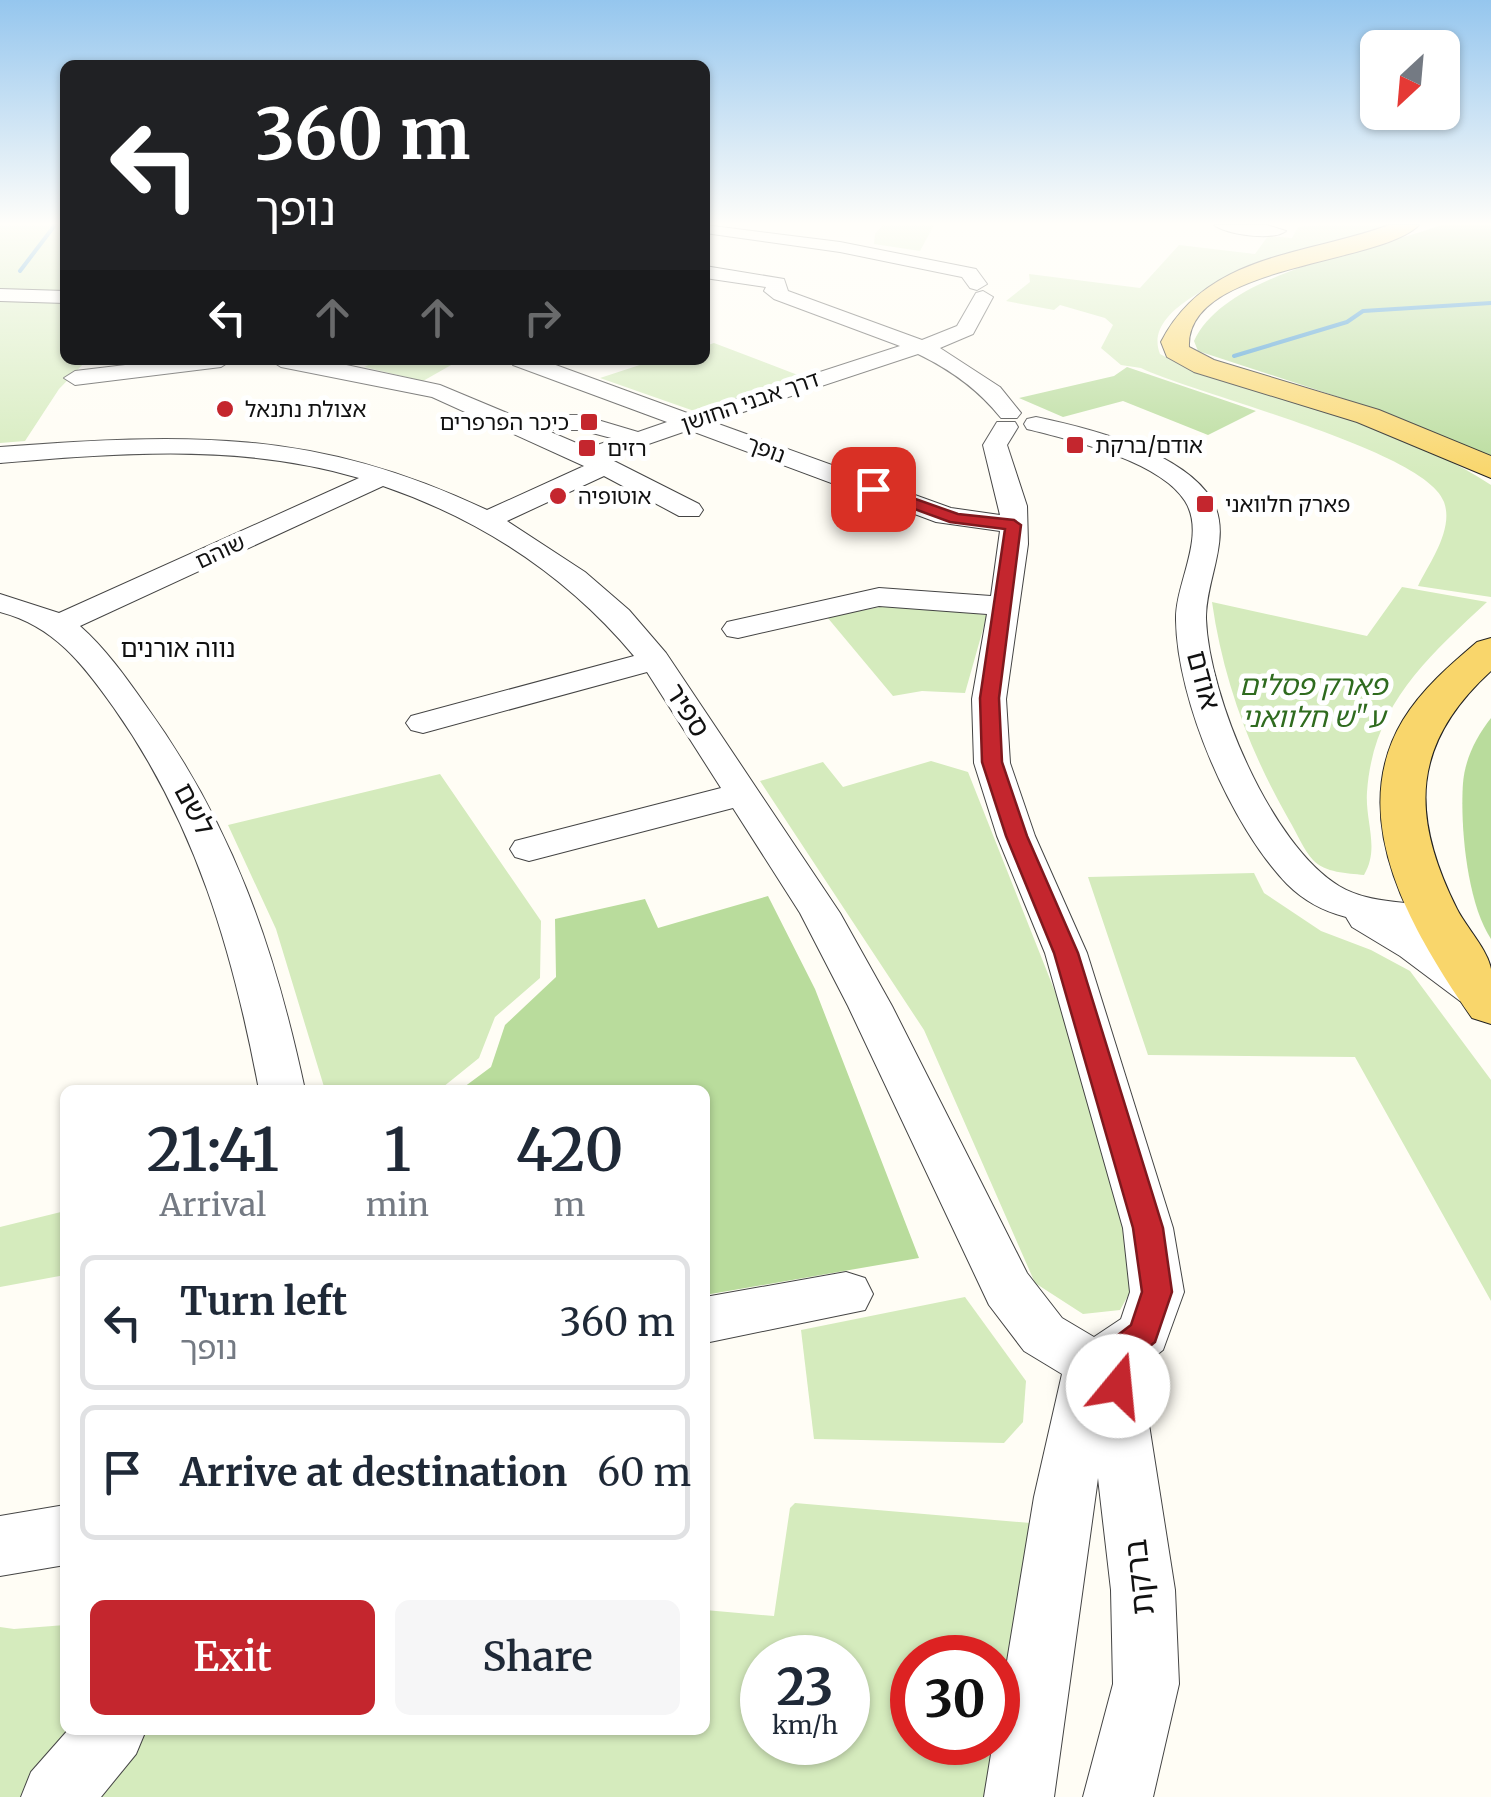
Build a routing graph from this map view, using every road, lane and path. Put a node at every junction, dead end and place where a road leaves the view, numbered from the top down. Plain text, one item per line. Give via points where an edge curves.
1 (826, 309) edge
2 (972, 309) edge
3 (1192, 309) edge
4 (914, 346) junction
5 (180, 365) edge
6 (312, 365) edge
7 (536, 365) edge
8 (75, 378) dead end
9 (690, 421) junction
10 (1017, 421) junction
11 (521, 428) junction
12 (636, 440) junction
13 (0, 455) edge
14 (594, 462) junction
15 (1491, 468) edge
16 (380, 478) junction
17 (688, 510) dead end
18 (485, 521) junction
19 (1014, 525) junction
20 (0, 603) edge
21 (1005, 606) junction
22 (60, 624) junction
23 (738, 629) dead end
24 (1491, 650) edge
25 (655, 660) junction
26 (423, 722) dead end
27 (742, 794) junction
28 (1410, 843) junction
29 (529, 848) dead end
30 (1316, 889) junction
31 (1436, 919) junction
32 (1490, 1004) edge
33 (281, 1085) edge
34 (846, 1294) dead end
35 (710, 1319) edge
36 (1105, 1358) junction
37 (60, 1536) edge
38 (0, 1546) edge
39 (108, 1735) edge
40 (56, 1797) edge
41 (1019, 1797) edge
42 (1118, 1797) edge

1 - 4 street, אודם
2 - 4 street, דרך אבני החושן via 961,334
3 - 15 main road via 1174,342 1177,351 1204,366 1368,416
4 - 9 street, דרך אבני החושן
4 - 10 street, אודם via 995,393
5 - 8 street
6 - 11 street via 440,392
7 - 9 street, נופך
9 - 12 street, דרך אבני החושן
9 - 19 street, נופך via 946,516
10 - 19 street via 995,445
10 - 30 street, אודם via 1063,430 1144,461 1197,496 1206,513 1191,620 1201,680 1236,770 1285,861
11 - 12 street via 582,423
11 - 14 street
12 - 14 street, דרך אבני החושן
13 - 16 street, ספיר via 216,445 284,453
14 - 17 street
14 - 18 street, דרך אבני החושן
16 - 18 street, ספיר
16 - 22 street, שוהם
18 - 25 street, ספיר via 579,583
19 - 21 street
20 - 22 street, לשם
21 - 23 street via 879,597
21 - 36 street via 990,698 992,762 1066,953 1148,1228 1157,1292 1144,1333
22 - 33 street, לשם via 154,736 223,864 263,996
24 - 28 main road via 1438,700 1412,746 1404,777
25 - 26 street
25 - 27 street, ספיר
27 - 29 street
27 - 36 street, ספיר via 820,913 1031,1326 1058,1348
28 - 30 street via 1398,878 1380,893 1357,897
28 - 31 main road
30 - 31 street via 1384,913
30 - 32 street via 1415,946
31 - 32 main road
34 - 35 street
36 - 41 street via 1064,1497
36 - 42 street, ברקת via 1143,1590 1146,1684
37 - 38 street
39 - 40 street

